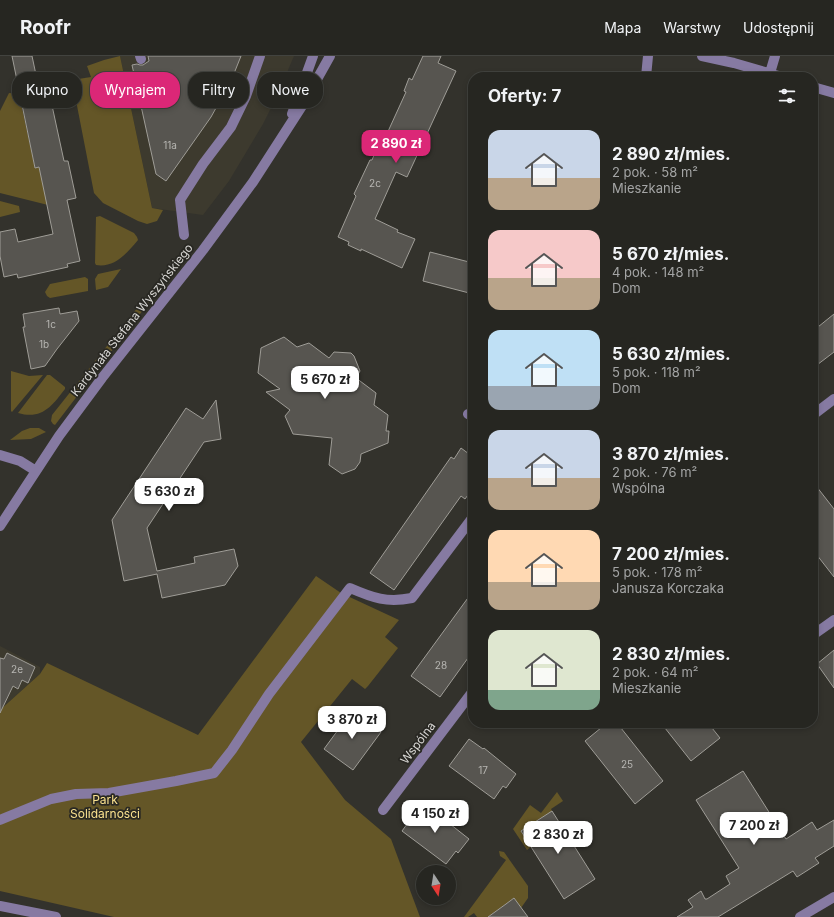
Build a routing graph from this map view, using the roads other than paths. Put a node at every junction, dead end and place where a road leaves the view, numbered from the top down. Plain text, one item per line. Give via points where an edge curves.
1 (260, 56) edge
2 (313, 56) edge
3 (330, 56) edge
4 (648, 56) edge
5 (702, 56) edge
6 (775, 56) edge
7 (646, 72) edge
8 (766, 72) edge
9 (770, 72) edge
10 (818, 88) edge
11 (834, 93) edge
12 (286, 131) junction
13 (184, 235) dead end
14 (834, 399) edge
15 (818, 411) edge
16 (0, 455) edge
17 (36, 470) junction
18 (468, 524) edge
19 (0, 526) edge
20 (834, 620) edge
21 (818, 631) edge
22 (468, 698) edge
23 (383, 810) dead end
24 (0, 820) edge
25 (834, 897) edge
26 (0, 906) edge
27 (56, 917) edge
28 (800, 917) edge

1 - 13 street via 246,96 231,126 180,200
2 - 12 street, Kardynała Stefana Wyszyńskiego
3 - 12 street, Kardynała Stefana Wyszyńskiego via 309,96
4 - 7 street
5 - 8 street
6 - 9 street
10 - 11 street
12 - 17 street, Kardynała Stefana Wyszyńskiego via 230,215 102,378
14 - 15 street
16 - 17 street via 20,461
17 - 19 street, Kardynała Stefana Wyszyńskiego
18 - 24 street via 412,598 388,600 350,588 214,773 109,793 76,794 51,799
20 - 21 street
22 - 23 street, Wspólna
25 - 28 street
26 - 27 street

